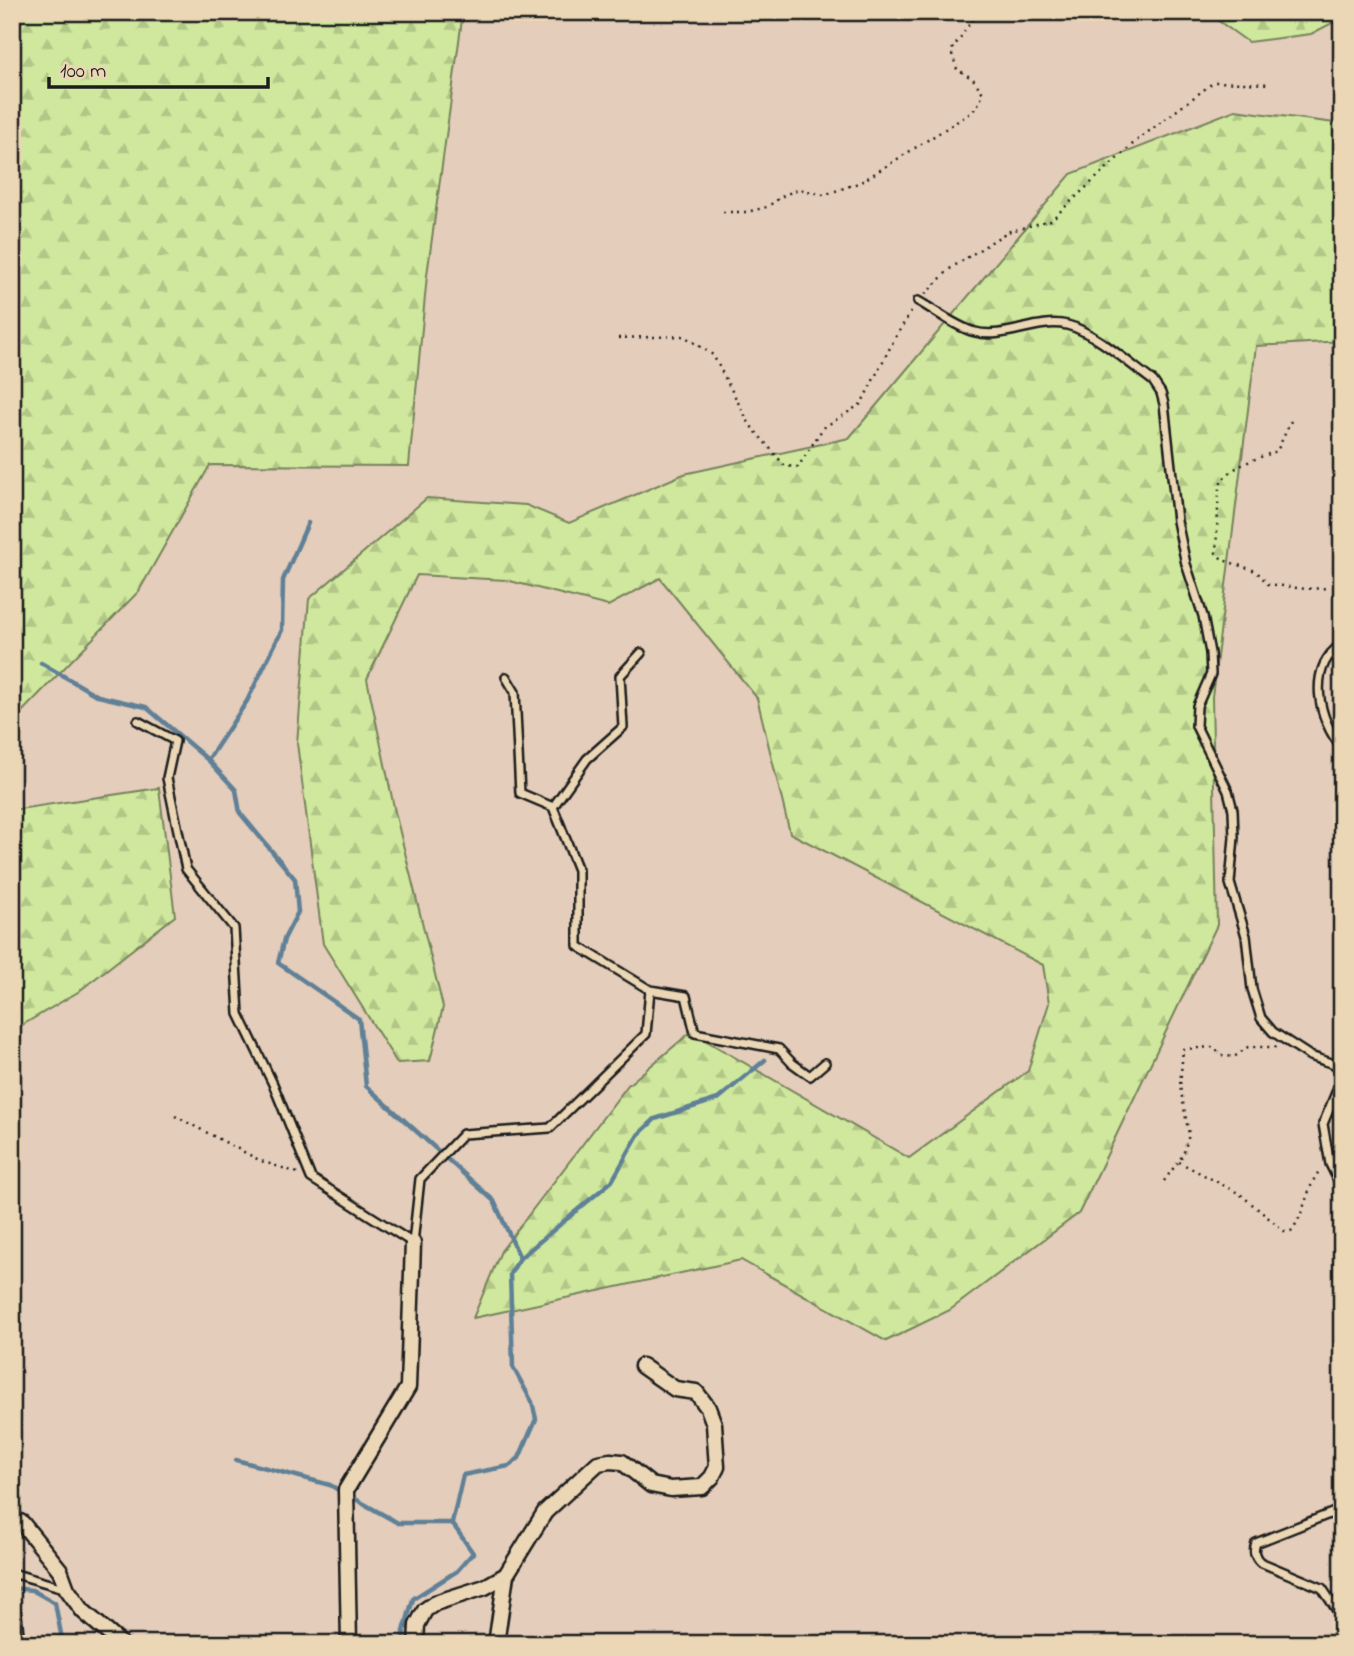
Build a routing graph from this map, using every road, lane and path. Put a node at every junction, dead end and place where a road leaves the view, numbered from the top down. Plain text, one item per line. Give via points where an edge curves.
1 (978, 12) edge
2 (1271, 84) dead end
3 (723, 212) dead end
4 (918, 301) junction
5 (618, 338) dead end
6 (1291, 422) dead end
7 (1342, 568) edge
8 (1341, 590) edge
9 (1342, 644) edge
10 (640, 653) dead end
11 (506, 677) dead end
12 (138, 721) dead end
13 (1342, 748) edge
14 (553, 807) junction
15 (650, 990) junction
16 (1285, 1049) dead end
17 (825, 1063) dead end
18 (1342, 1069) edge
19 (1342, 1078) edge
20 (176, 1116) dead end
21 (1178, 1162) junction
22 (1330, 1164) junction
23 (311, 1178) junction
24 (1164, 1181) dead end
25 (1342, 1188) edge
26 (413, 1243) junction
27 (642, 1366) dead end
28 (1342, 1509) edge
29 (12, 1518) edge
30 (12, 1573) edge
31 (506, 1575) junction
32 (67, 1589) junction
33 (12, 1611) edge
34 (1342, 1618) edge
35 (20, 1644) edge
36 (121, 1644) edge
37 (349, 1644) edge
38 (416, 1644) edge
39 (496, 1644) edge

1 - 3 path via 951,51 957,69 973,79 983,93 969,114 861,182 824,195 799,189 767,207
2 - 4 path via 1214,82 1135,142 1051,220 1007,232 951,268
4 - 5 path via 861,404 823,428 798,467 785,466 750,425 713,355 684,336
4 - 18 lane via 977,333 1065,324 1100,343 1159,389 1177,521 1210,653 1211,674 1197,706 1196,726 1233,810 1230,883 1245,936 1252,989 1261,1018 1273,1032 1310,1056
6 - 8 path via 1277,451 1223,477 1216,554 1255,571 1268,584
7 - 8 path
9 - 13 lane via 1328,656 1320,674 1320,697 1331,734
10 - 14 lane via 620,676 623,727 587,759
11 - 14 lane via 515,692 520,793
12 - 23 lane via 175,741 167,778 186,869 233,928 239,1014
14 - 15 lane via 578,870 578,946
15 - 17 lane via 686,996 695,1032 779,1049 810,1076
15 - 26 lane via 646,1034 550,1128 463,1133 421,1179
16 - 21 path via 1248,1047 1234,1057 1221,1055 1213,1047 1183,1049 1180,1086 1189,1135
19 - 22 lane via 1323,1124
20 - 23 path via 261,1161
21 - 22 path via 1240,1194 1284,1231 1296,1225 1319,1170
21 - 24 path
22 - 25 lane
23 - 26 lane
26 - 37 street via 408,1387 346,1490
27 - 31 street via 675,1389 696,1392 708,1408 714,1424 717,1467 712,1477 702,1487 671,1489 651,1485 622,1462 598,1463 545,1512
28 - 34 lane via 1256,1543 1254,1548 1260,1562 1322,1588
29 - 32 street via 22,1523 60,1570
30 - 32 lane
31 - 38 street via 425,1610 417,1625
31 - 39 street
32 - 36 street via 83,1611
33 - 35 lane

